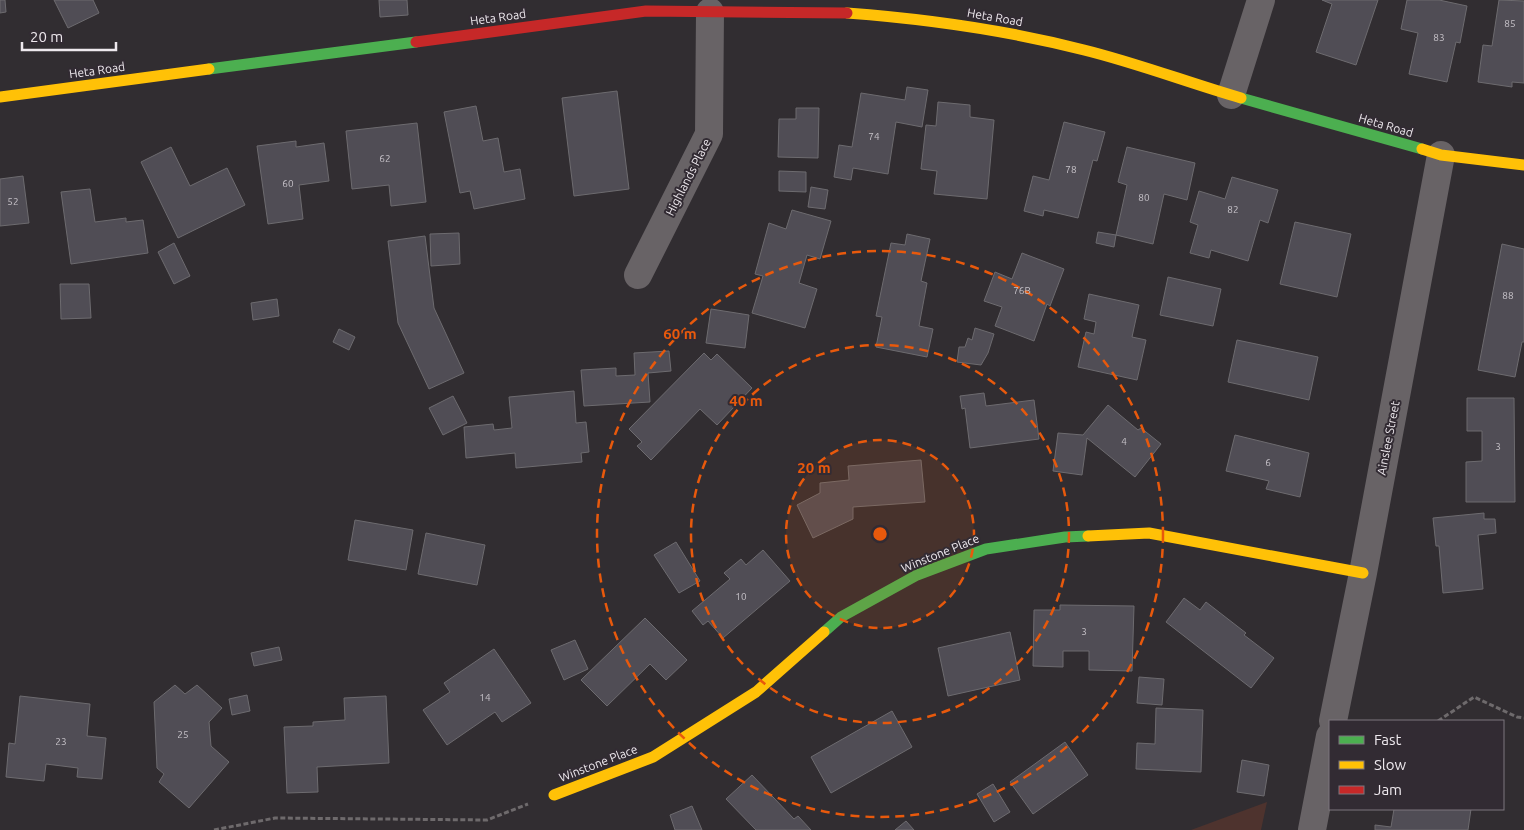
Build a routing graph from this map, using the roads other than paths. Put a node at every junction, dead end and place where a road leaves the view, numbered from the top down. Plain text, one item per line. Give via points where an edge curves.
1 (1261, 0) edge
2 (710, 12) junction
3 (1231, 95) junction
4 (0, 96) edge
5 (1441, 155) junction
6 (1524, 165) edge
7 (638, 275) dead end
8 (1363, 573) junction
9 (1333, 720) edge
10 (1329, 741) edge
11 (554, 795) road end
12 (1312, 830) edge

1 - 3 street
2 - 3 street, Heta Road via 851,13 914,18 1006,32 1086,50
2 - 4 street, Heta Road via 646,11
2 - 7 street, Highlands Place via 709,134
3 - 5 street, Heta Road
5 - 6 street, Heta Road
5 - 8 street, Ainslee Street
8 - 9 street, Ainslee Street
8 - 11 street, Winstone Place via 1150,532 1065,537 986,549 917,575 840,618 756,692 653,757
10 - 12 street

